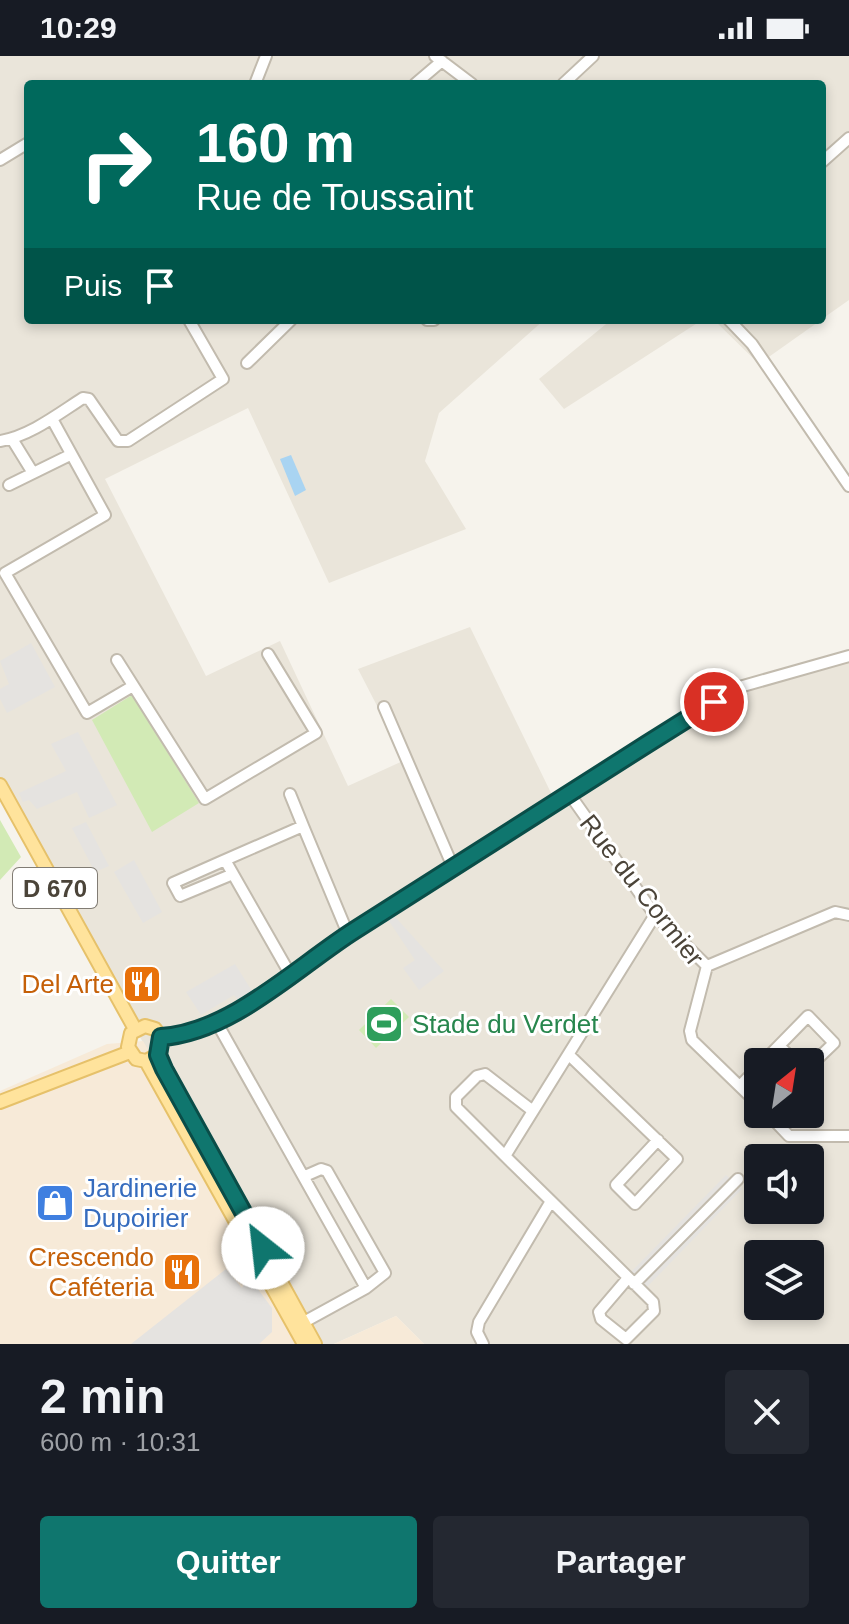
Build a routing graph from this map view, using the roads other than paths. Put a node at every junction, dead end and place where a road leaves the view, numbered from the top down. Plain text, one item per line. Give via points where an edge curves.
1 (266, 56) edge
2 (593, 56) edge
3 (438, 58) edge
4 (257, 80) edge
5 (419, 80) edge
6 (467, 80) edge
7 (567, 80) edge
8 (849, 138) edge
9 (24, 145) edge
10 (826, 158) edge
11 (0, 160) edge
12 (191, 324) edge
13 (287, 324) edge
14 (733, 324) edge
15 (247, 363) dead end
16 (52, 419) junction
17 (12, 439) junction
18 (0, 441) edge
19 (70, 455) junction
20 (33, 473) junction
21 (9, 485) dead end
22 (849, 486) edge
23 (268, 654) dead end
24 (849, 656) edge
25 (117, 660) dead end
26 (133, 686) junction
27 (384, 707) dead end
28 (0, 785) edge
29 (568, 792) junction
30 (290, 794) dead end
31 (303, 826) junction
32 (225, 860) junction
33 (453, 867) junction
34 (233, 874) junction
35 (655, 915) junction
36 (849, 915) edge
37 (348, 934) junction
38 (707, 966) junction
39 (290, 974) junction
40 (217, 1023) junction
41 (135, 1029) junction
42 (161, 1037) junction
43 (779, 1046) edge
44 (130, 1052) junction
45 (824, 1053) edge
46 (158, 1055) junction
47 (569, 1055) junction
48 (146, 1061) junction
49 (744, 1082) edge
50 (740, 1086) junction
51 (744, 1090) edge
52 (0, 1102) edge
53 (533, 1111) junction
54 (781, 1128) edge
55 (849, 1136) edge
56 (658, 1140) junction
57 (505, 1156) junction
58 (305, 1176) junction
59 (738, 1179) dead end
60 (551, 1201) junction
61 (631, 1281) junction
62 (366, 1288) junction
63 (304, 1322) junction
64 (304, 1344) edge
65 (315, 1344) edge
66 (483, 1344) edge

1 - 4 street
2 - 7 street
3 - 5 street
3 - 6 street
8 - 10 street
9 - 11 street
12 - 16 street via 223,379 128,441 118,441 89,399
13 - 15 street
14 - 22 street
16 - 17 street
16 - 19 street
17 - 18 street
17 - 20 street
19 - 20 street
19 - 26 street via 105,515 5,573 87,713
20 - 21 street
23 - 26 street via 316,733 205,799
24 - 29 street via 736,688
25 - 26 street
27 - 33 street
28 - 41 main road, D 670
29 - 33 street
29 - 35 street, Rue du Cormier
30 - 31 street
31 - 32 street
31 - 37 street
32 - 34 street
32 - 34 street via 173,883 180,896
33 - 37 street
34 - 39 street
35 - 38 street, Rue du Cormier
35 - 47 street
36 - 38 street via 835,912
37 - 39 street
38 - 50 street, Rue du Cormier via 692,1040
39 - 40 street
40 - 42 street
40 - 58 street
41 - 42 main road via 150,1027
41 - 44 main road via 128,1042
42 - 46 main road
43 - 45 street via 808,1016 834,1043
44 - 48 main road
44 - 52 main road
46 - 48 main road
46 - 63 main road
47 - 53 street
47 - 56 street
48 - 64 main road
49 - 50 street
50 - 51 street, Rue du Cormier
53 - 57 street
53 - 57 street via 485,1074 456,1097 456,1107
54 - 55 street via 789,1136
56 - 56 street via 616,1185 635,1204 677,1159
57 - 60 street
58 - 62 street
58 - 62 street via 327,1171 385,1273
59 - 61 street
60 - 61 street
60 - 66 street via 479,1322
61 - 61 street via 656,1308 626,1339 599,1312
62 - 63 street
63 - 65 main road

